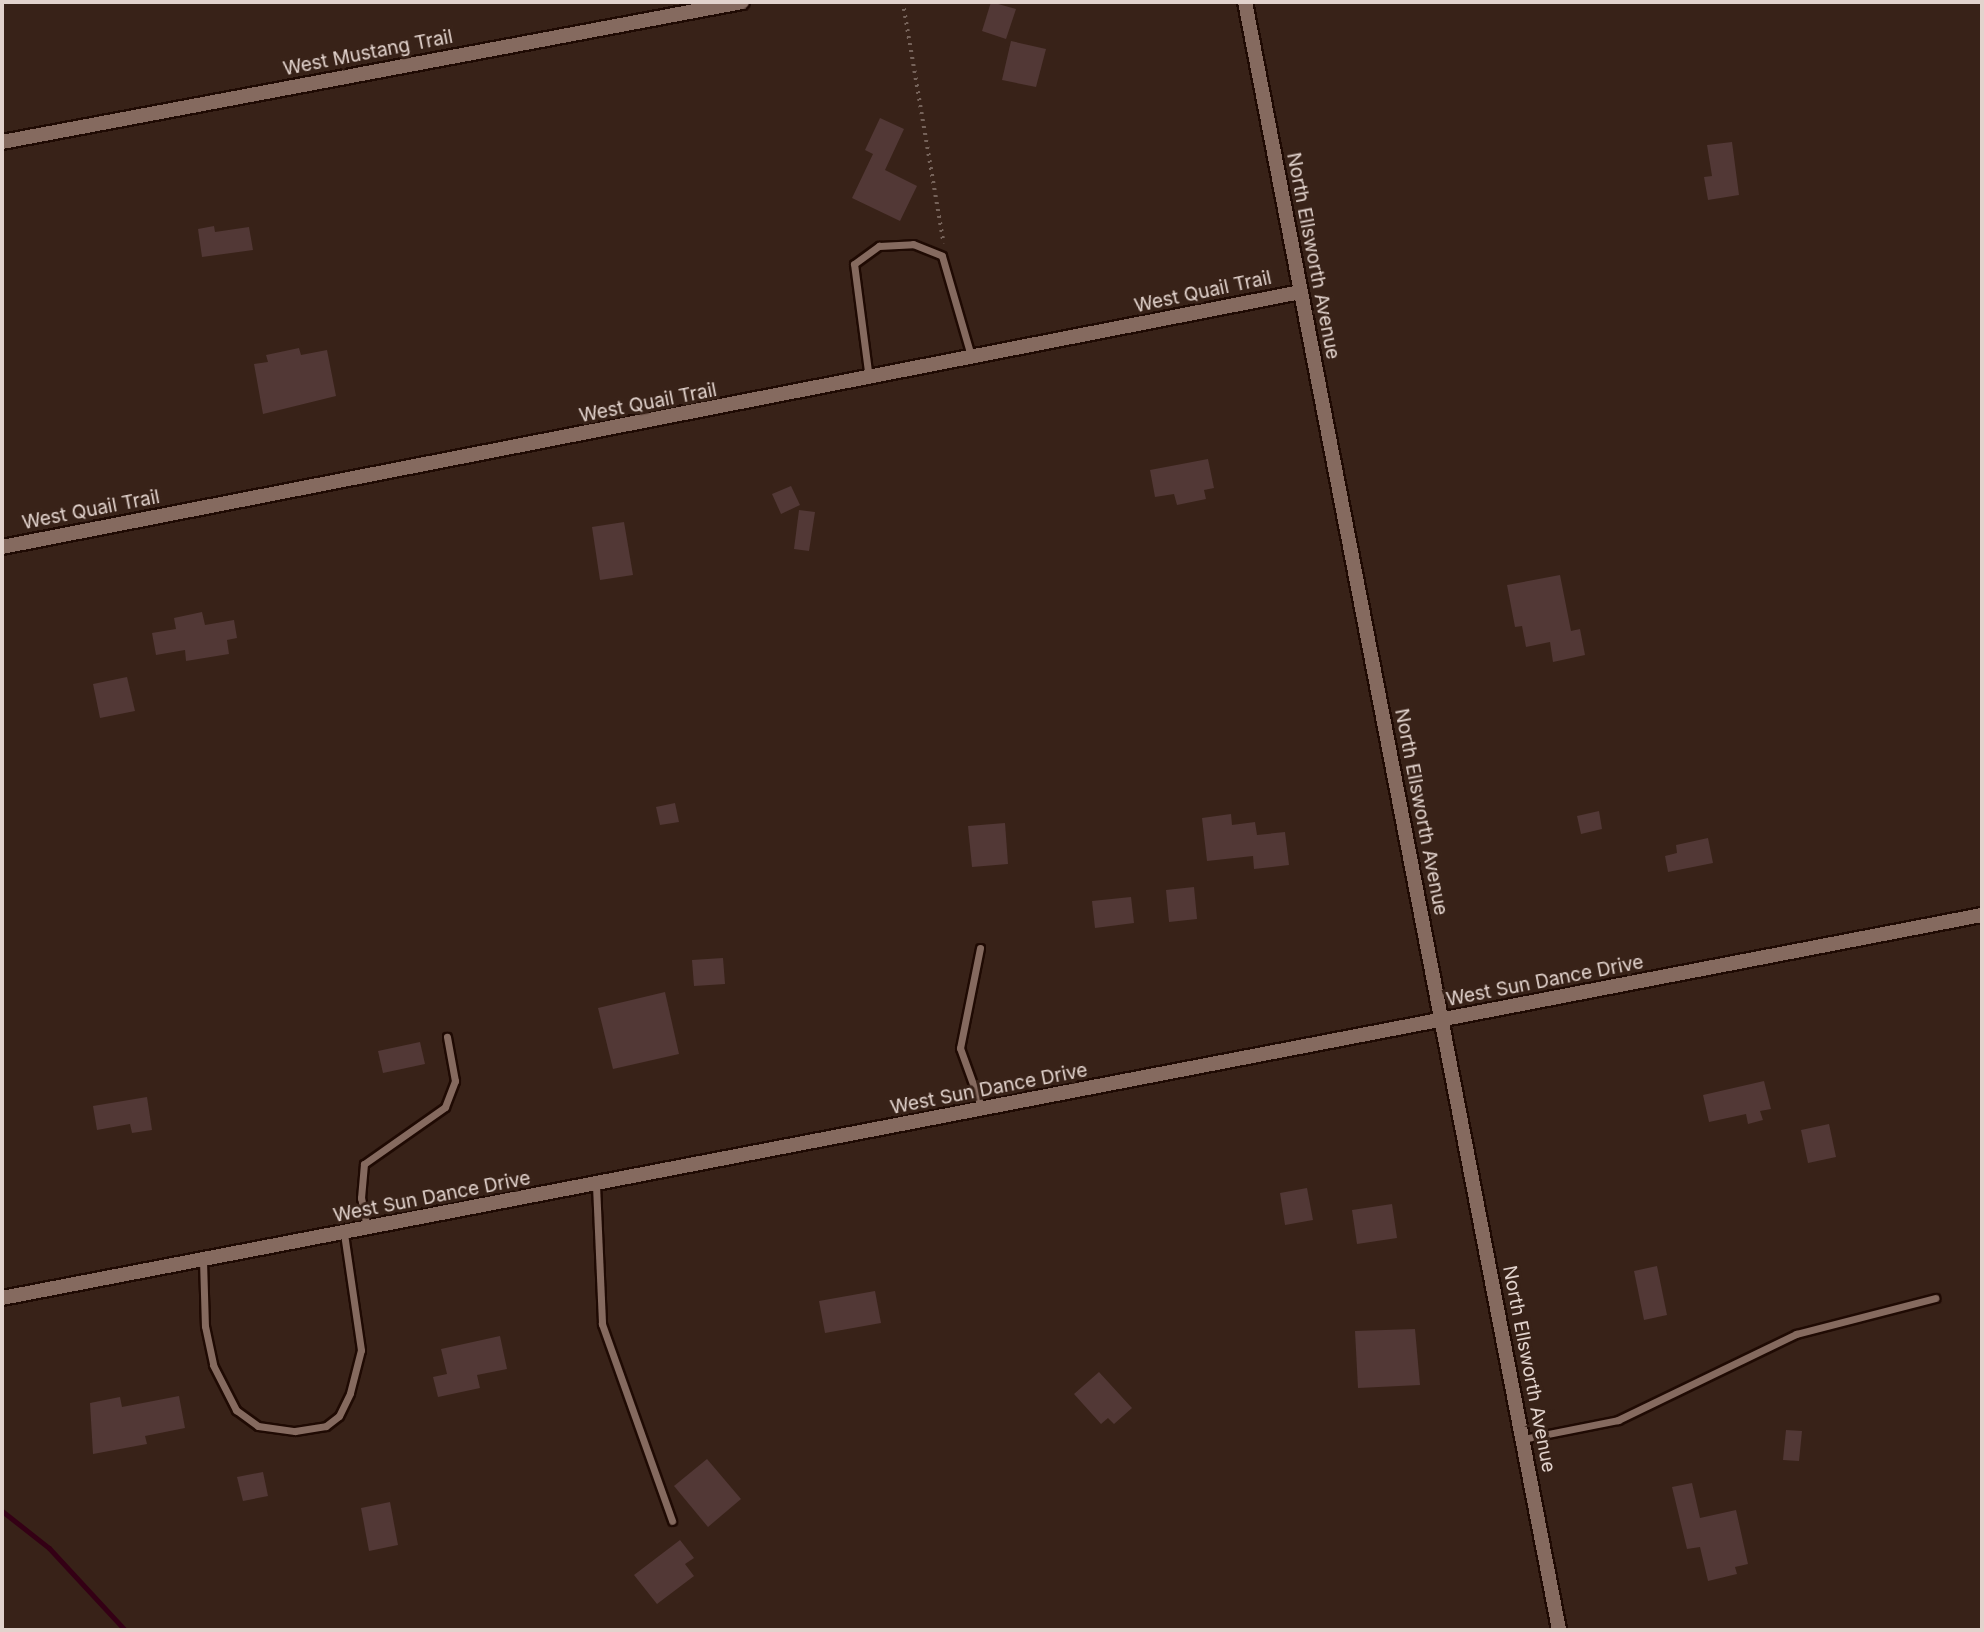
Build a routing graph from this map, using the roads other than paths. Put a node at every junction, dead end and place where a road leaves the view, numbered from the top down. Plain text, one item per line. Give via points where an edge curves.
1 (742, 2) edge
2 (1245, 2) edge
3 (2, 142) edge
4 (1300, 292) junction
5 (972, 359) junction
6 (869, 380) junction
7 (2, 547) edge
8 (1982, 915) edge
9 (980, 948) dead end
10 (1442, 1021) junction
11 (447, 1037) dead end
12 (982, 1110) junction
13 (596, 1185) junction
14 (367, 1229) junction
15 (344, 1233) junction
16 (203, 1260) junction
17 (2, 1298) edge
18 (1935, 1298) dead end
19 (1522, 1439) junction
20 (672, 1521) dead end
21 (1559, 1630) edge

1 - 3 street, West Mustang Trail
2 - 4 street, North Ellsworth Avenue
4 - 5 street, West Quail Trail
4 - 10 street, North Ellsworth Avenue
5 - 6 street, West Quail Trail
5 - 6 lane via 948,264 913,244 879,246 854,264
6 - 7 street, West Quail Trail
8 - 10 street, West Sun Dance Drive
9 - 12 lane via 960,1048
10 - 12 street, West Sun Dance Drive
10 - 19 street, North Ellsworth Avenue
11 - 14 lane via 455,1081 445,1107 364,1164 361,1198
12 - 13 street, West Sun Dance Drive
13 - 14 street, West Sun Dance Drive
13 - 20 lane via 602,1324
14 - 15 street, West Sun Dance Drive
15 - 16 street, West Sun Dance Drive
15 - 16 lane via 360,1350 350,1393 339,1416 326,1426 295,1431 258,1426 236,1410 213,1364 205,1326
16 - 17 street, West Sun Dance Drive
18 - 19 lane via 1796,1334 1618,1420
19 - 21 street, North Ellsworth Avenue

